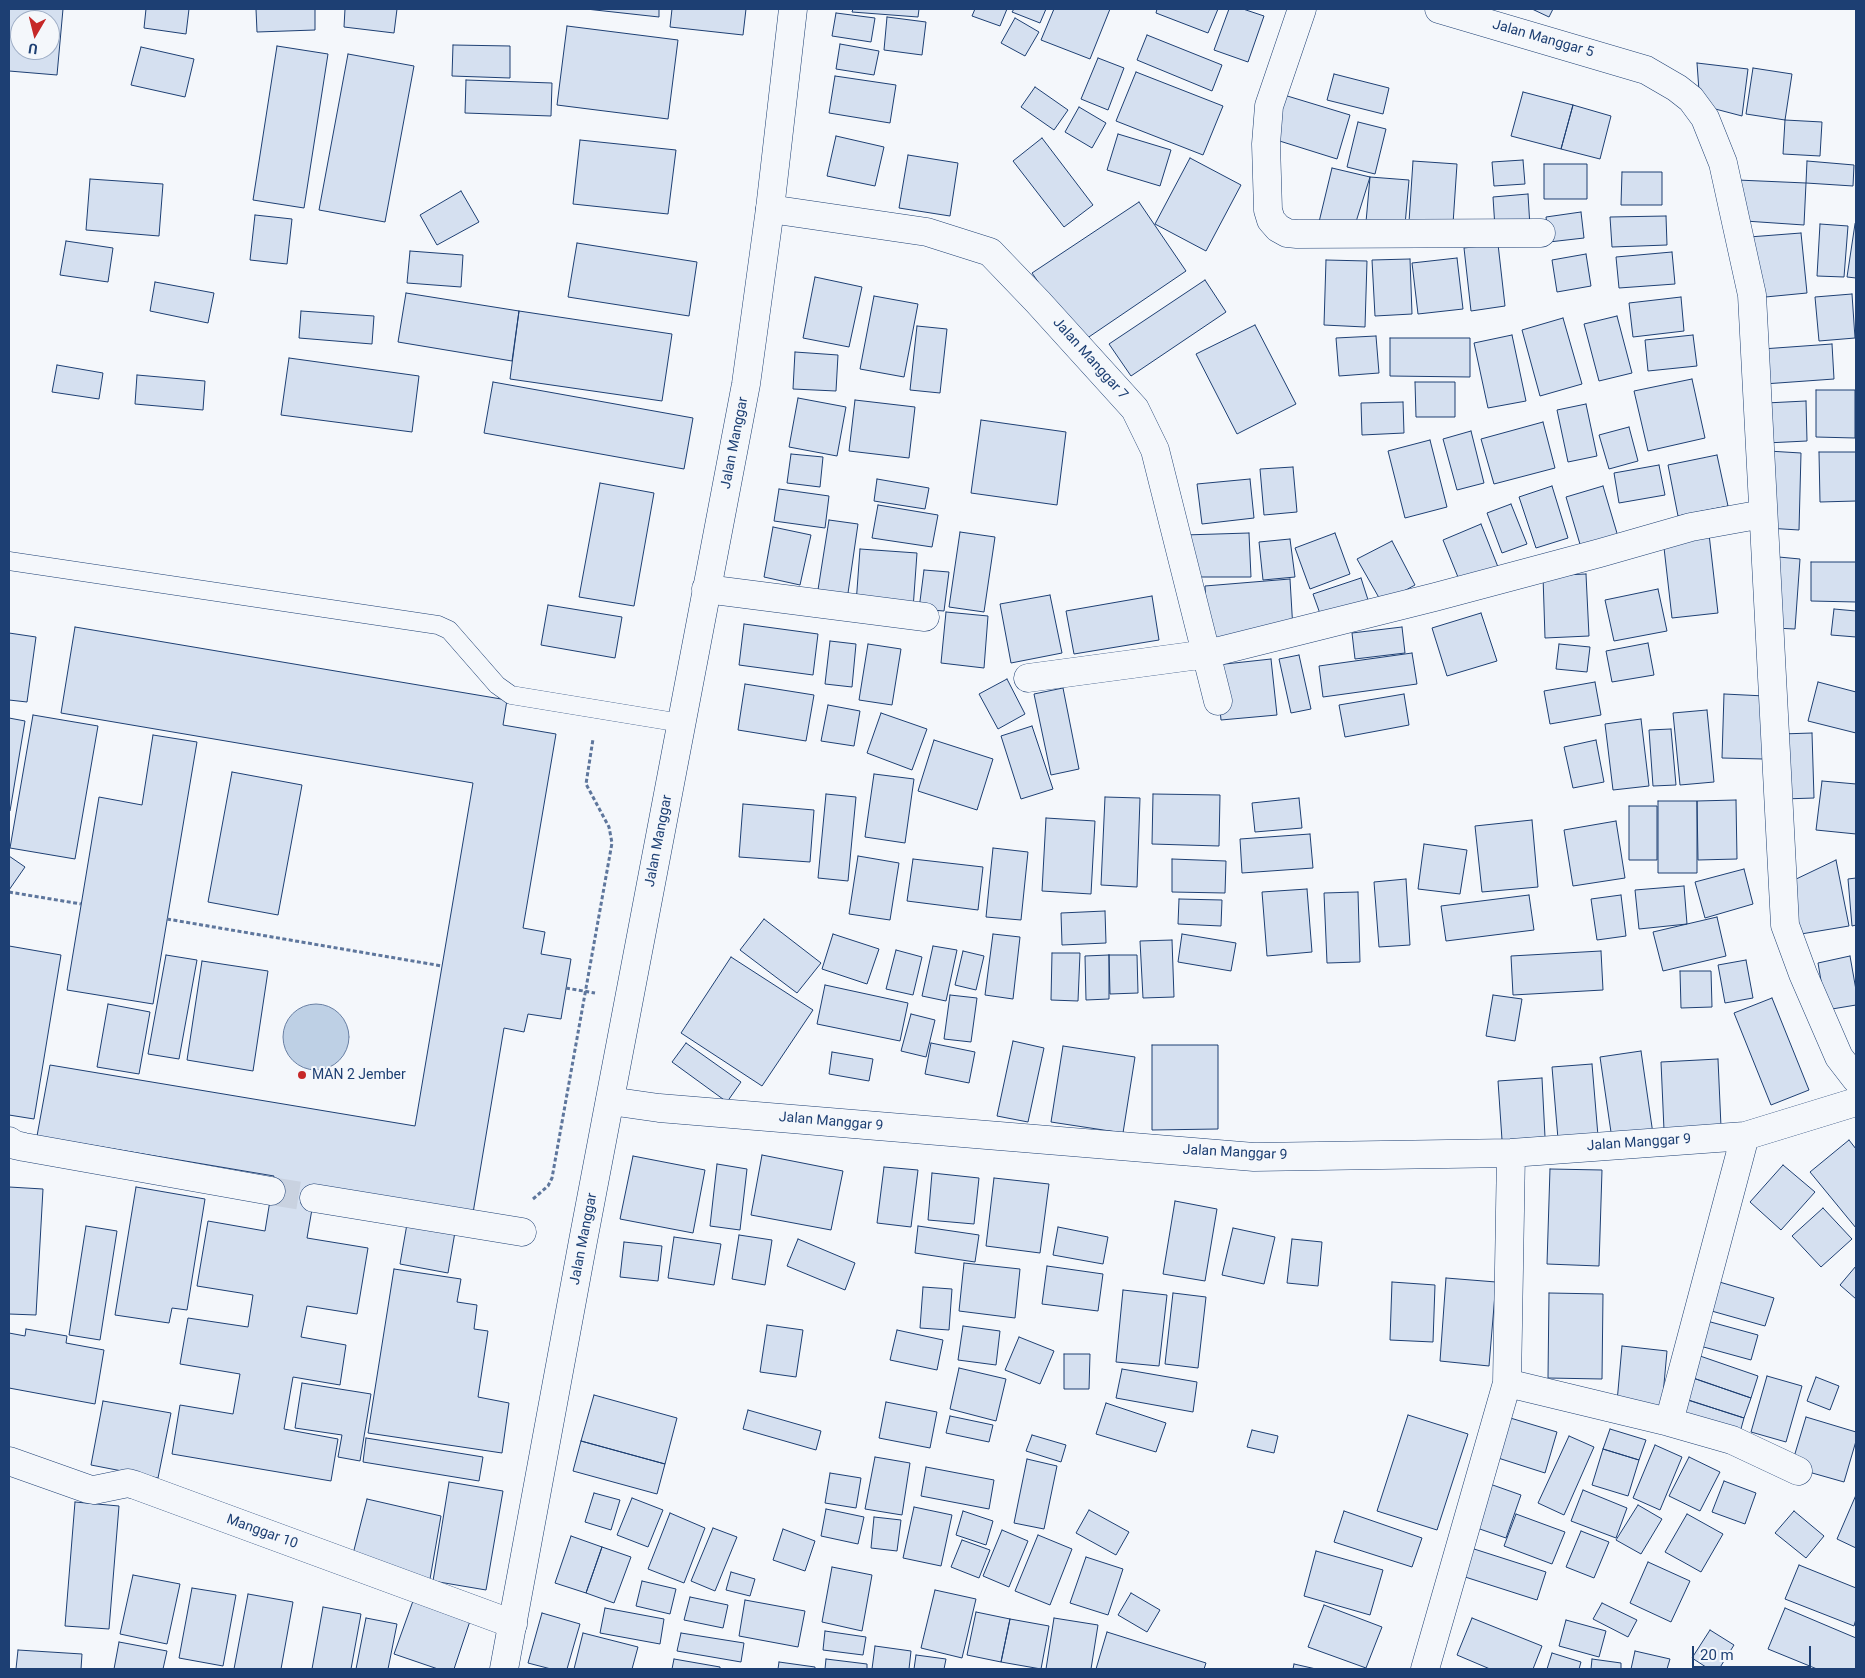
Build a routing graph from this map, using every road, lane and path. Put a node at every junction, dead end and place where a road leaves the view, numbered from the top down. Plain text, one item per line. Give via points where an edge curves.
1 (793, 9) edge
2 (1302, 9) edge
3 (1439, 9) edge
4 (770, 209) junction
5 (1541, 233) dead end
6 (1763, 514) junction
7 (9, 562) edge
8 (706, 589) junction
9 (925, 617) dead end
10 (1207, 654) junction
11 (1028, 678) dead end
12 (1218, 701) dead end
13 (598, 710) junction
14 (681, 723) junction
15 (9, 892) edge
16 (82, 904) dead end
17 (167, 919) dead end
18 (442, 966) dead end
19 (1856, 1080) edge
20 (610, 1102) junction
21 (1856, 1102) edge
22 (1745, 1136) junction
23 (9, 1141) edge
24 (1511, 1152) junction
25 (271, 1191) tunnel mouth
26 (314, 1198) tunnel mouth
27 (512, 1230) joint
28 (1508, 1383) junction
29 (1669, 1422) junction
30 (9, 1461) edge
31 (1798, 1471) dead end
32 (513, 1624) junction
33 (504, 1669) edge
34 (1428, 1669) edge

1 - 4 street, Jalan Manggar
2 - 5 street via 1269,106 1266,144 1268,210 1278,228 1297,234
3 - 6 street, Jalan Manggar 5 via 1646,70 1677,88 1705,118 1723,163 1752,295
4 - 8 street, Jalan Manggar via 746,384
4 - 10 street, Jalan Manggar 7 via 927,232 990,252 1135,409 1155,450
6 - 10 street via 1691,527 1435,597
6 - 19 street, Jalan Manggar 5 via 1785,925 1839,1056
7 - 13 lane via 438,625 449,630 496,685 511,695
8 - 9 street
8 - 14 street, Jalan Manggar
10 - 11 street
10 - 12 street, Jalan Manggar 7
13 - 14 lane
13 - 27 path via 586,784 609,827 612,843 552,1178
14 - 20 street, Jalan Manggar
15 - 16 path
17 - 18 path
20 - 24 street, Jalan Manggar 9 via 1254,1157
20 - 32 street, Jalan Manggar
21 - 22 street, Jalan Manggar 9
22 - 24 street, Jalan Manggar 9
22 - 29 street
23 - 25 street via 24,1147
24 - 28 street
26 - 27 street
28 - 29 street
28 - 34 street
29 - 31 street via 1732,1440
30 - 32 street, Manggar 10 via 88,1489 128,1483
32 - 33 street, Jalan Manggar

